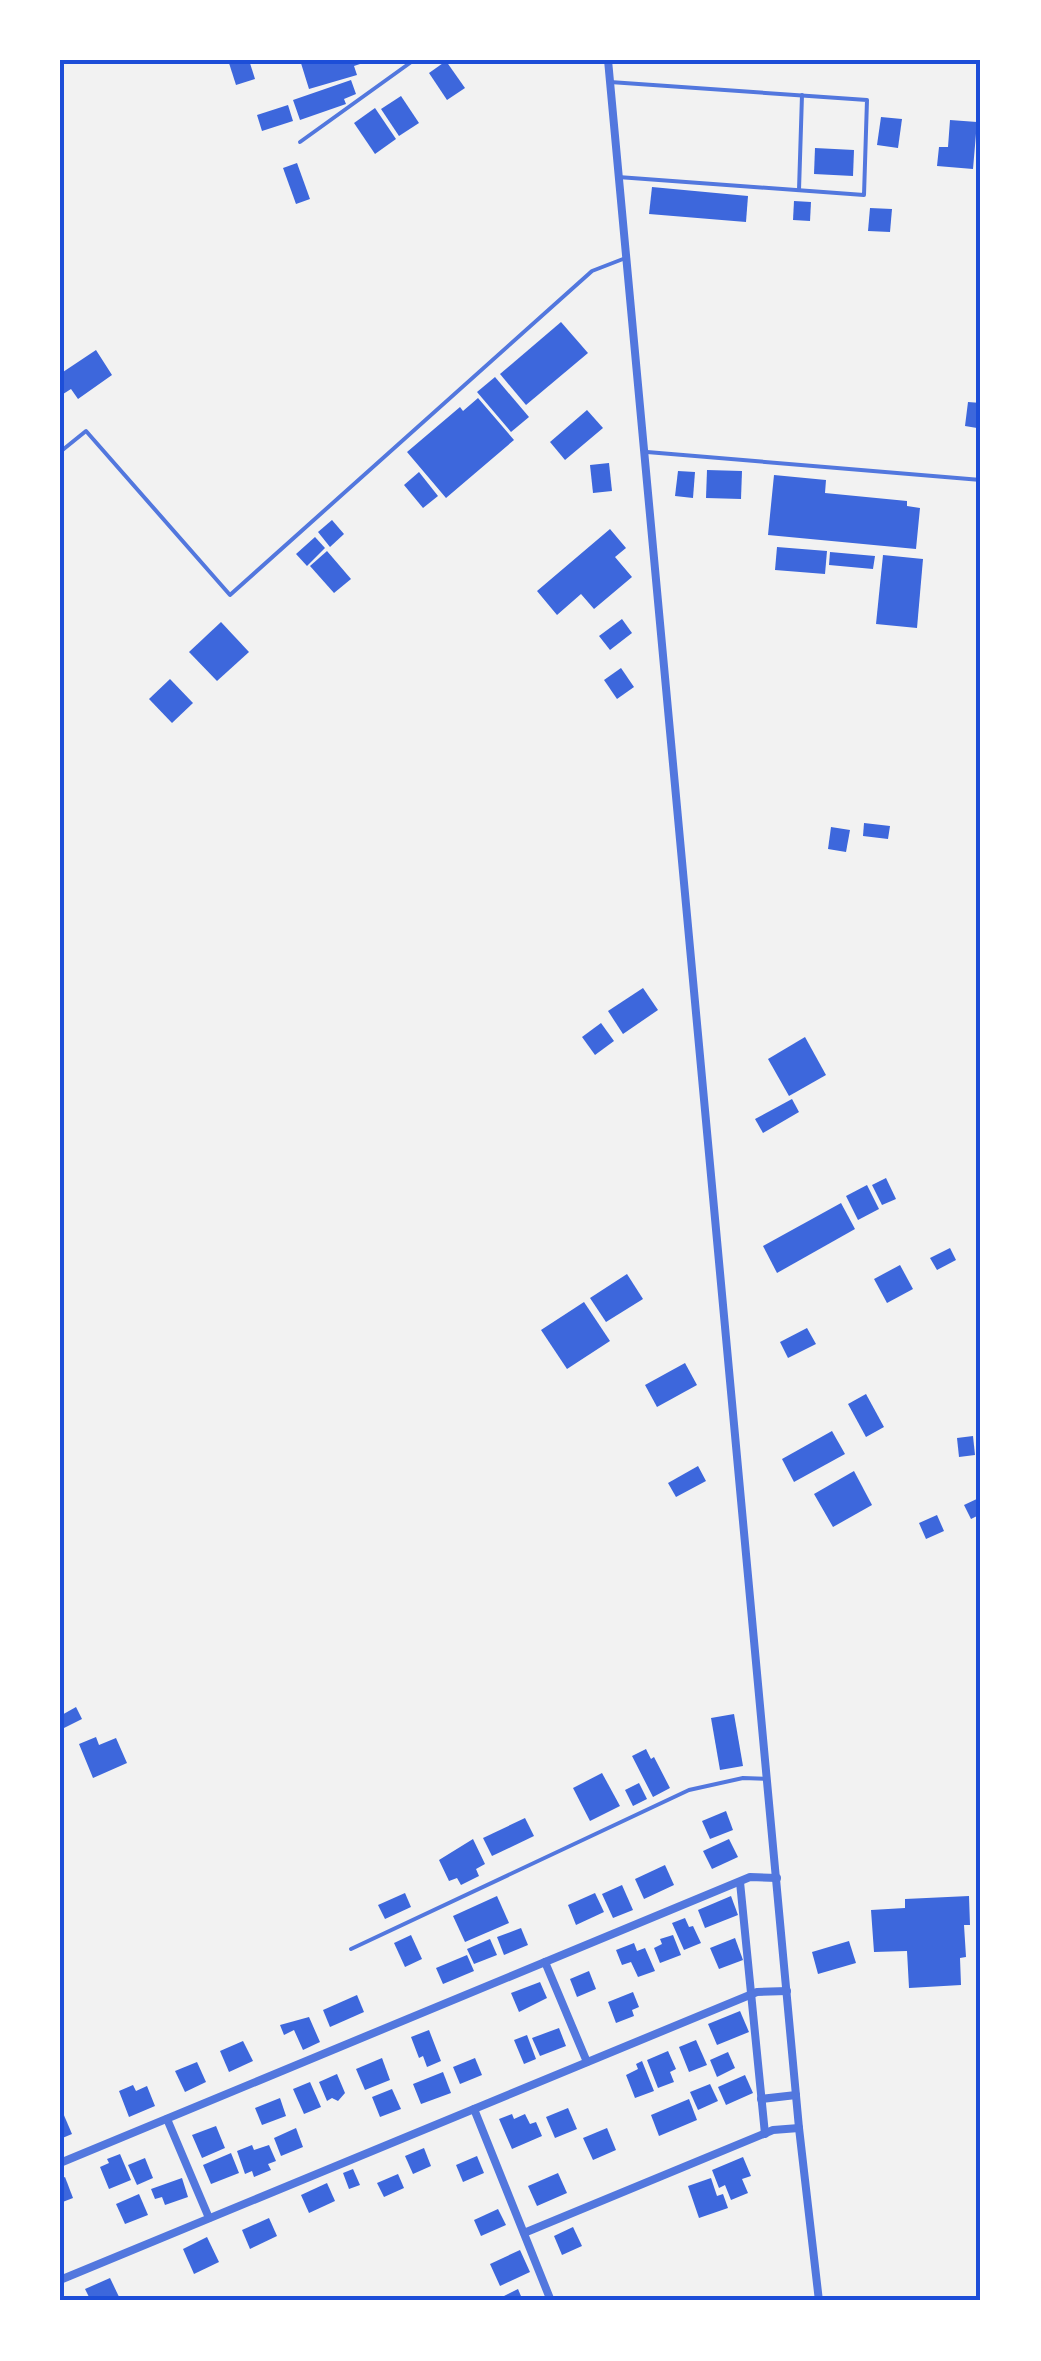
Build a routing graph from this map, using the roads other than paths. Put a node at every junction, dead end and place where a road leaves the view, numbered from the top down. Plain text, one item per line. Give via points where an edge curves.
1 (414, 60) edge
2 (608, 60) edge
3 (610, 82) junction
4 (802, 95) junction
5 (300, 142) dead end
6 (618, 176) junction
7 (799, 190) junction
8 (626, 258) junction
9 (60, 452) edge
10 (644, 452) junction
11 (981, 480) edge
12 (768, 1779) junction
13 (777, 1878) junction
14 (740, 1882) junction
15 (351, 1949) dead end
16 (545, 1962) junction
17 (787, 1991) junction
18 (751, 1994) junction
19 (587, 2062) junction
20 (796, 2095) junction
21 (761, 2099) junction
22 (474, 2109) junction
23 (167, 2119) junction
24 (799, 2128) junction
25 (765, 2134) junction
26 (60, 2163) edge
27 (209, 2218) junction
28 (524, 2233) junction
29 (60, 2280) edge
30 (981, 2288) edge
31 (551, 2301) edge
32 (819, 2301) edge
33 (978, 2301) edge

1 - 5 lane
2 - 3 street
3 - 4 lane
3 - 6 street
4 - 7 lane
4 - 7 lane via 867,100 864,195
6 - 7 lane
6 - 8 street
8 - 9 lane via 592,271 230,595 86,431
8 - 10 street
10 - 11 lane
10 - 12 street
12 - 13 street
12 - 15 lane via 689,1790
13 - 14 street
13 - 17 street
14 - 16 street
14 - 18 street
16 - 19 street
16 - 23 street
17 - 18 street
17 - 20 street
18 - 19 street
18 - 21 street
19 - 22 street
20 - 21 street
20 - 24 street
21 - 25 street
22 - 27 street
22 - 28 street
23 - 26 street
23 - 27 street
24 - 25 street
24 - 32 street
25 - 28 street
27 - 29 street
28 - 31 street
30 - 33 lane

